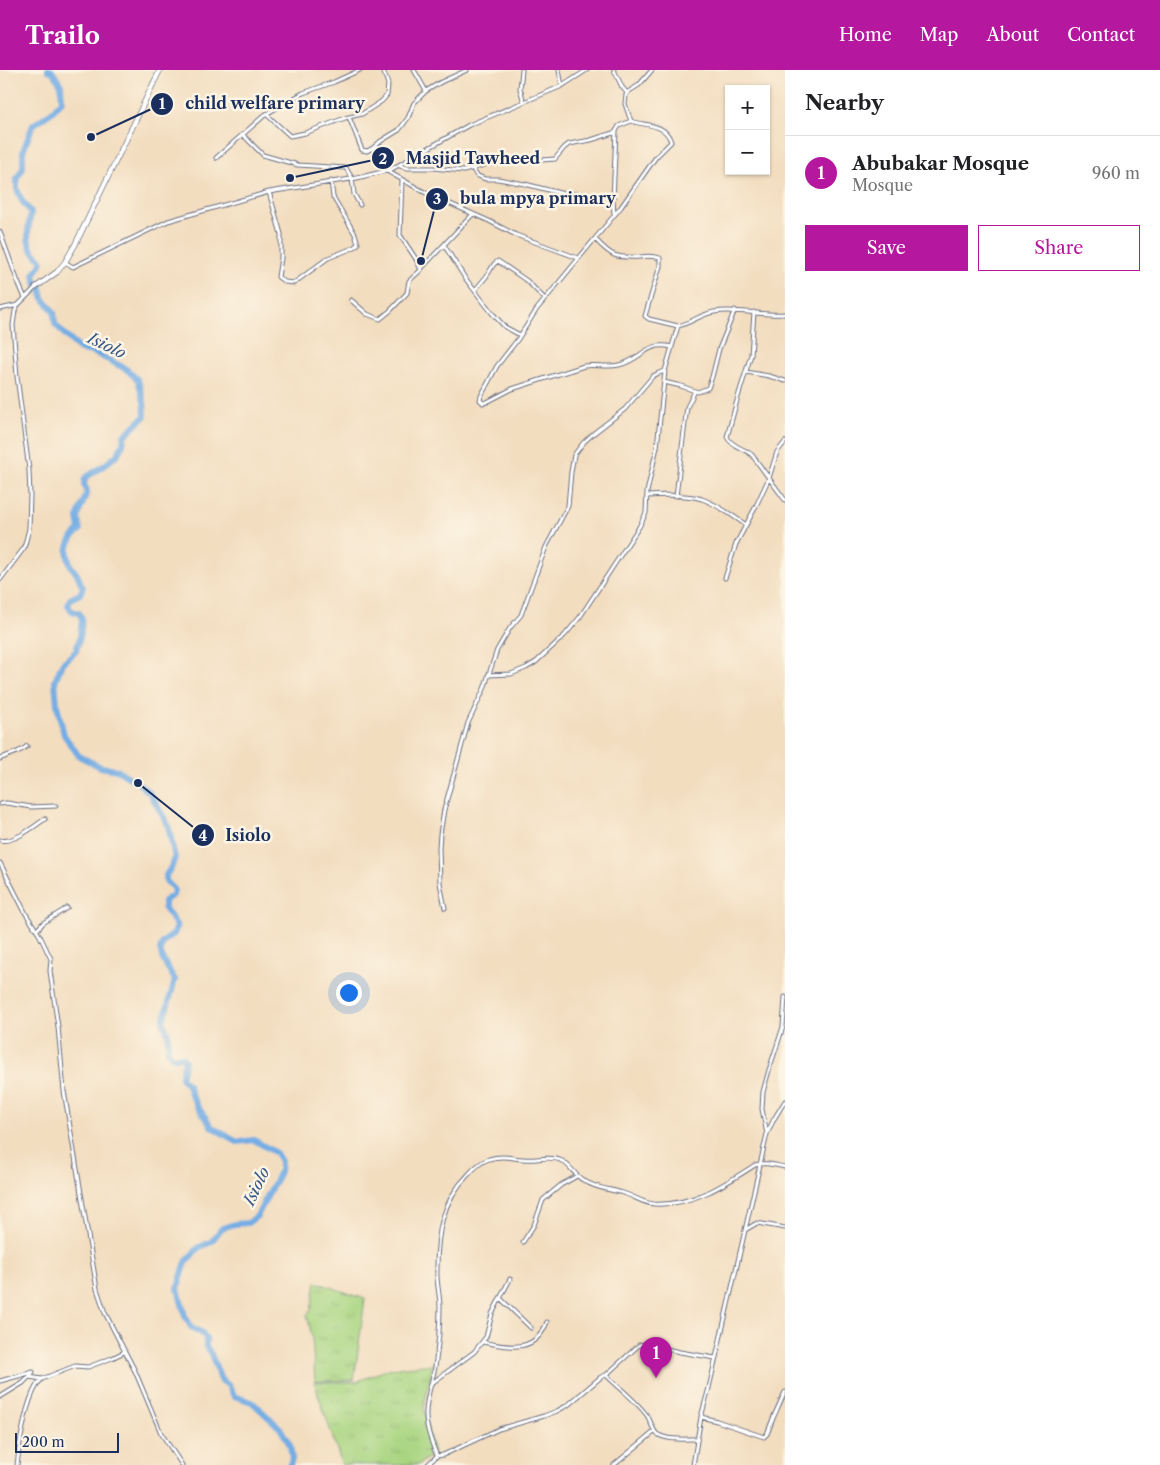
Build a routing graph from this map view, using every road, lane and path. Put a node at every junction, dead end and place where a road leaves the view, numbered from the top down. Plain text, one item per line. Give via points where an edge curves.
1 (160, 70) edge
2 (360, 70) edge
3 (383, 70) edge
4 (414, 70) edge
5 (467, 70) edge
6 (522, 70) edge
7 (559, 70) edge
8 (587, 70) edge
9 (614, 70) edge
10 (652, 70) edge
11 (562, 86) junction
12 (426, 91) junction
13 (627, 93) junction
14 (524, 102) junction
15 (266, 114) junction
16 (349, 117) junction
17 (631, 121) junction
18 (616, 132) junction
19 (243, 135) junction
20 (374, 148) junction
21 (216, 158) dead end
22 (399, 166) junction
23 (474, 169) junction
24 (389, 170) junction
25 (352, 178) junction
26 (402, 180) junction
27 (331, 181) junction
28 (269, 192) junction
29 (613, 196) junction
30 (360, 205) dead end
31 (473, 214) junction
32 (614, 215) junction
33 (0, 232) edge
34 (595, 239) junction
35 (444, 245) junction
36 (578, 258) junction
37 (65, 262) junction
38 (421, 270) junction
39 (36, 288) joint
40 (475, 290) junction
41 (25, 298) junction
42 (545, 299) junction
43 (351, 300) dead end
44 (18, 305) junction
45 (0, 309) edge
46 (735, 310) junction
47 (754, 312) junction
48 (785, 314) edge
49 (678, 326) junction
50 (520, 335) junction
51 (672, 347) junction
52 (665, 371) junction
53 (746, 372) junction
54 (785, 381) edge
55 (664, 382) junction
56 (695, 391) junction
57 (785, 442) edge
58 (769, 478) junction
59 (647, 496) junction
60 (676, 496) junction
61 (785, 499) edge
62 (746, 525) junction
63 (725, 578) dead end
64 (0, 580) edge
65 (488, 675) junction
66 (27, 746) dead end
67 (0, 759) edge
68 (0, 804) edge
69 (56, 806) dead end
70 (45, 819) dead end
71 (0, 840) edge
72 (0, 863) edge
73 (67, 908) dead end
74 (446, 908) dead end
75 (36, 930) junction
76 (785, 997) edge
77 (785, 1101) edge
78 (767, 1134) junction
79 (761, 1163) junction
80 (785, 1167) edge
81 (577, 1176) junction
82 (785, 1228) edge
83 (745, 1230) junction
84 (523, 1242) dead end
85 (510, 1279) dead end
86 (500, 1298) junction
87 (548, 1322) dead end
88 (531, 1328) dead end
89 (482, 1342) junction
90 (124, 1352) junction
91 (715, 1358) junction
92 (606, 1375) junction
93 (29, 1377) junction
94 (42, 1379) junction
95 (0, 1381) edge
96 (432, 1383) junction
97 (785, 1392) edge
98 (0, 1397) edge
99 (701, 1417) junction
100 (654, 1432) junction
101 (697, 1439) junction
102 (437, 1456) junction
103 (17, 1465) edge
104 (182, 1465) edge
105 (427, 1465) edge
106 (614, 1465) edge
107 (693, 1465) edge

1 - 37 street
2 - 15 street via 303,93
3 - 16 street via 388,84 382,101 362,114
4 - 12 street
5 - 12 street
6 - 14 street via 520,89
7 - 11 street
8 - 11 street
9 - 13 street
10 - 13 street
11 - 14 street
12 - 20 street via 414,103 399,130
13 - 17 street via 625,104
14 - 22 street via 469,125
15 - 16 street via 290,136
15 - 19 street
16 - 20 street via 362,150
17 - 18 street via 619,126
17 - 32 street via 656,127 671,141
18 - 23 street via 569,144 555,158 487,164
18 - 29 street
19 - 21 street
19 - 25 street via 262,155 298,165 346,168
20 - 24 street via 377,157
22 - 23 street
22 - 24 street
23 - 29 street via 476,175 485,179 560,193
24 - 25 street
24 - 26 street
25 - 27 street
25 - 30 street via 354,194
26 - 31 street
26 - 38 street via 400,235
27 - 28 street
27 - 28 street via 333,197 358,244 328,258 294,283 278,277 281,234
28 - 37 street via 168,222 73,266
29 - 32 street
31 - 35 street
31 - 36 street via 516,235
32 - 34 street
33 - 41 street
34 - 36 street
34 - 49 street via 611,254 621,258 660,258 645,316
35 - 38 street
35 - 40 street
36 - 42 street
37 - 39 street
38 - 43 street via 408,281 407,293 380,319 367,314
39 - 41 street
40 - 42 street via 498,261 527,281
40 - 50 street via 501,323
41 - 44 street
42 - 50 street
44 - 45 street
44 - 64 street via 13,337 29,470 30,528 24,548
46 - 47 street
46 - 49 street via 707,313
46 - 56 street via 719,349 709,386 704,391
47 - 48 street
47 - 53 street via 752,349
49 - 51 street
50 - 51 street via 495,369 480,396 482,402 580,367 619,365 651,347
51 - 52 street
52 - 55 street
52 - 65 street via 654,376 621,413 584,442 574,455 568,506 546,547 521,615 497,650
53 - 54 street
53 - 58 street via 728,440 748,451
55 - 56 street
55 - 59 street via 657,447
56 - 60 street via 687,407
57 - 58 street via 777,452
58 - 61 street
58 - 62 street
59 - 60 street
59 - 65 street via 646,513 639,527 572,628 526,668 510,674
60 - 62 street via 704,500
62 - 63 street
65 - 74 street via 468,723 444,810 439,848 440,883
66 - 67 street
68 - 69 street
70 - 71 street via 6,842
72 - 75 street
73 - 75 street
75 - 90 street via 51,959 64,1091 95,1280 105,1313
76 - 78 street via 783,1027 763,1092 762,1109
77 - 78 street
78 - 79 street
79 - 80 street
79 - 81 street via 706,1193 669,1204 646,1202 595,1186
79 - 83 street
81 - 84 street via 543,1200 534,1225
81 - 96 street via 559,1159 524,1160 510,1156 483,1162 458,1186 442,1218 437,1268 439,1326
82 - 83 street via 757,1223
83 - 91 street
85 - 86 street
86 - 88 street
86 - 89 street
87 - 89 street via 534,1341 522,1346
89 - 96 street via 474,1352
90 - 94 street via 88,1367 75,1366
90 - 104 street via 161,1433
91 - 92 street via 644,1344 636,1347
91 - 99 street
92 - 100 street via 638,1404 653,1425
92 - 102 street via 557,1411 499,1428
93 - 94 street
93 - 95 street via 33,1372
93 - 98 street
94 - 103 street via 30,1401
96 - 102 street via 426,1416
97 - 99 street via 764,1437
99 - 101 street
100 - 101 street via 669,1438
100 - 106 street
101 - 107 street
102 - 105 street

